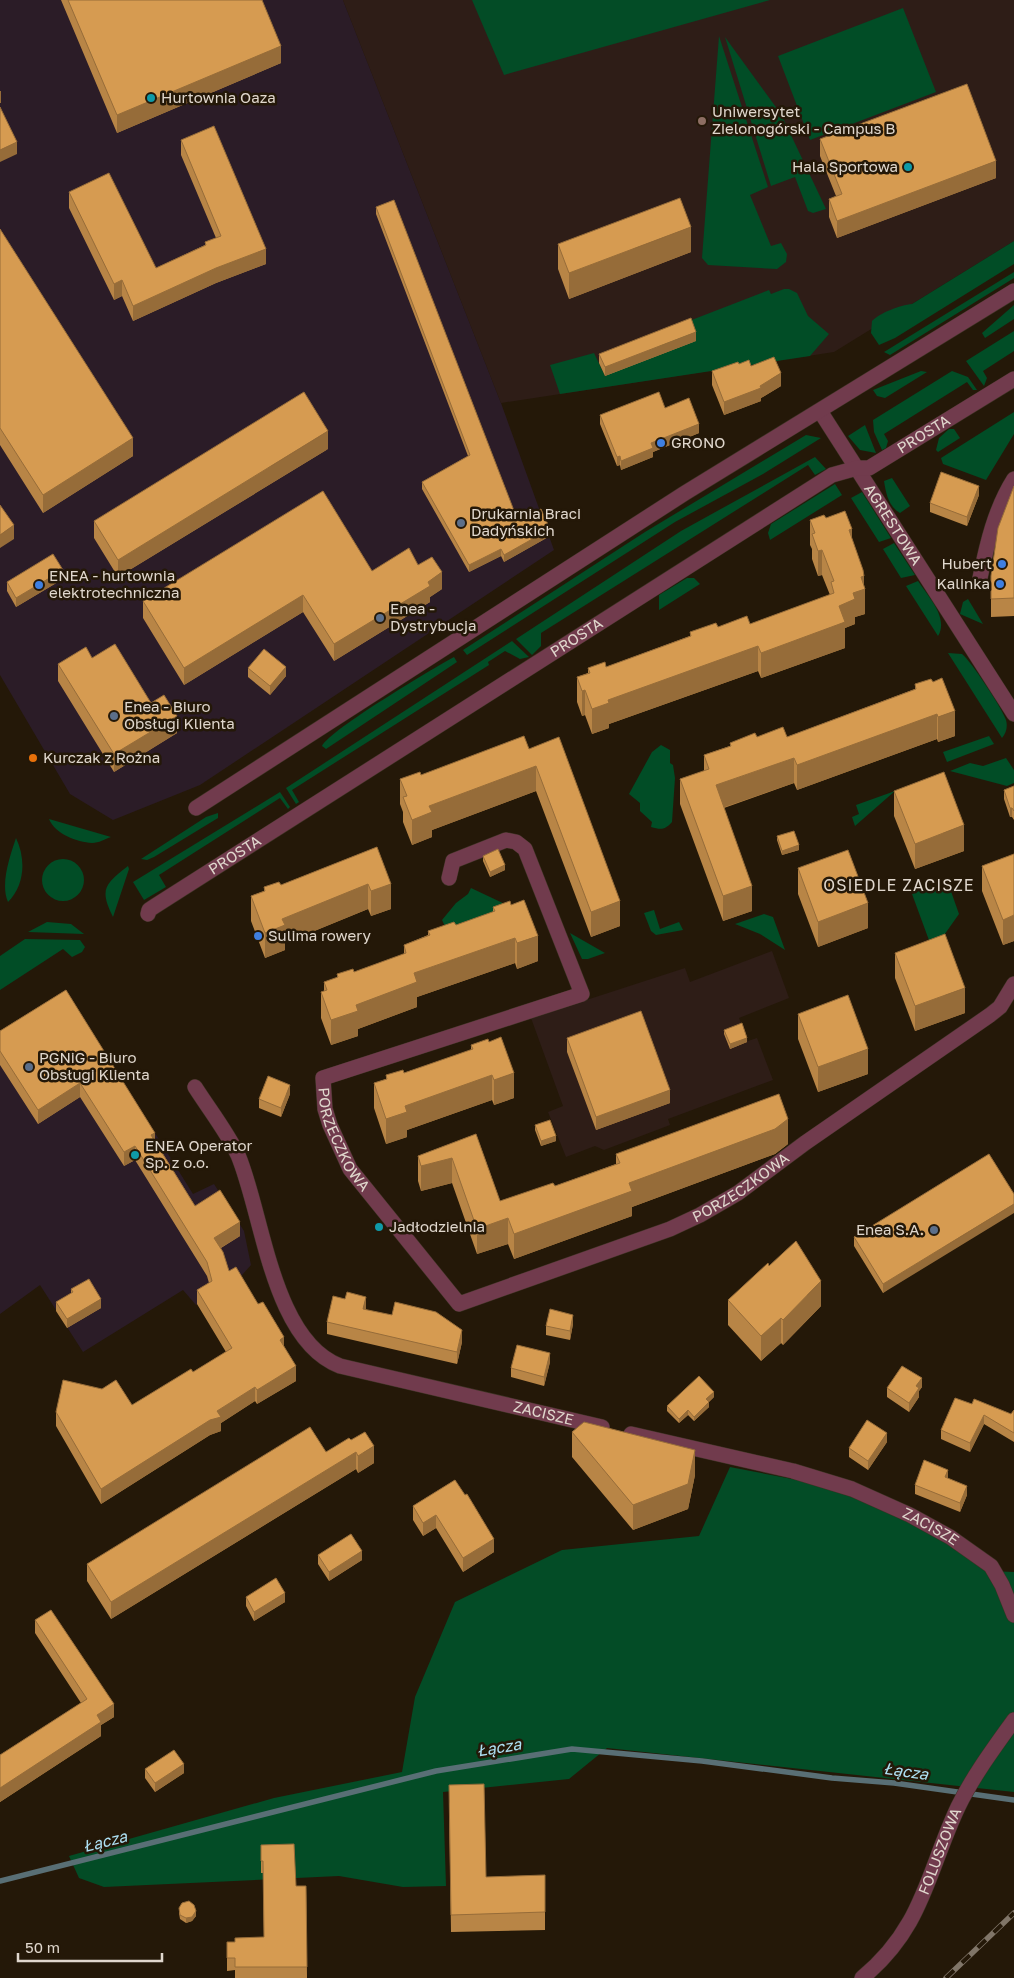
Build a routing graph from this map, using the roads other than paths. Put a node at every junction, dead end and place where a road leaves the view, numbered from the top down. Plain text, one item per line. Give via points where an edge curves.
1 (1014, 291) edge
2 (1014, 378) edge
3 (820, 411) junction
4 (857, 468) junction
5 (1014, 479) edge
6 (980, 578) dead end
7 (1014, 714) edge
8 (196, 808) dead end
9 (449, 878) dead end
10 (148, 914) dead end
11 (1014, 984) edge
12 (195, 1087) dead end
13 (1014, 1615) edge
14 (1014, 1720) edge
15 (862, 1978) edge

1 - 3 street
2 - 4 street, PROSTA via 869,468
3 - 4 street, AGRESTOWA
3 - 8 street via 685,493
4 - 7 street, AGRESTOWA
4 - 10 street, PROSTA via 832,475 155,906
5 - 6 street via 1000,504
9 - 11 street, PORZECZKOWA via 453,861 506,840 525,849 582,994 323,1078 325,1109 350,1168 459,1304 670,1229 700,1215 743,1190 805,1143 990,1015 1000,1007
12 - 13 street, ZACISZE via 237,1154 283,1302 311,1348 324,1360 792,1471 852,1489 950,1537 991,1566
14 - 15 street, FOLUSZOWA via 958,1807 925,1893 904,1932 883,1960

